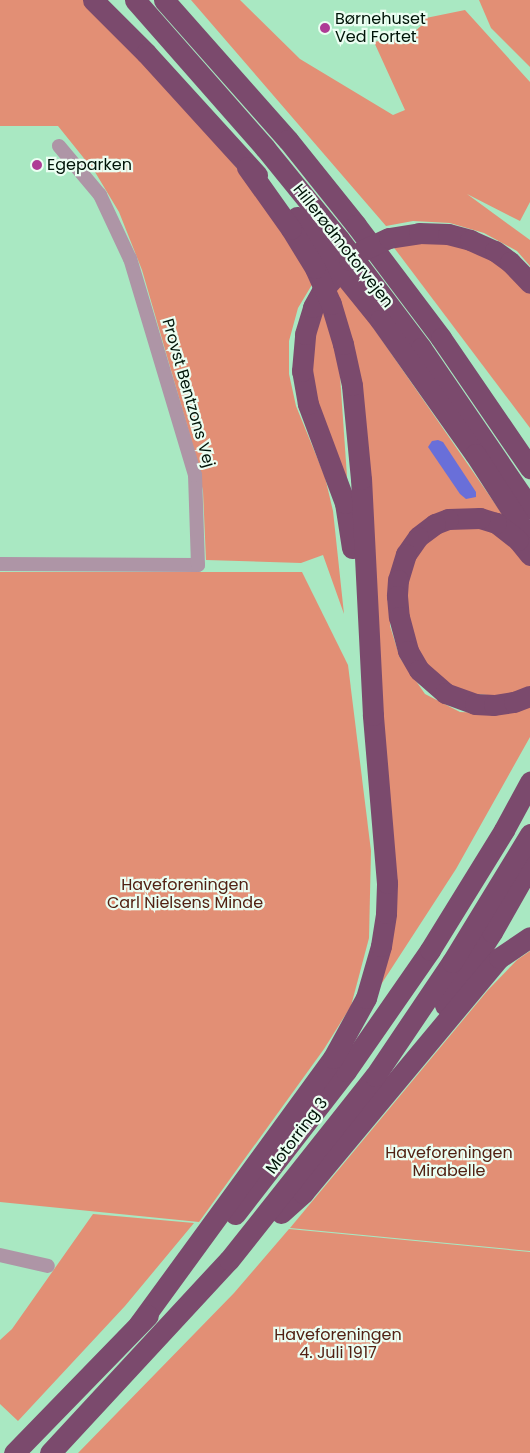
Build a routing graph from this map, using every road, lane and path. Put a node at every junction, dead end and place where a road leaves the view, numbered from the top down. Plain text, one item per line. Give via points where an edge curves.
1 (93, 0) edge
2 (105, 0) edge
3 (134, 0) edge
4 (164, 0) edge
5 (183, 0) edge
6 (146, 53) junction
7 (288, 140) junction
8 (58, 146) dead end
9 (248, 166) junction
10 (530, 283) edge
11 (441, 338) junction
12 (530, 441) edge
13 (530, 468) edge
14 (530, 508) edge
15 (530, 539) edge
16 (530, 555) edge
17 (0, 564) edge
18 (530, 696) edge
19 (373, 715) junction
20 (530, 782) edge
21 (530, 834) edge
22 (530, 865) edge
23 (530, 937) edge
24 (394, 1084) junction
25 (0, 1255) edge
26 (229, 1260) junction
27 (48, 1266) dead end
28 (139, 1324) junction
29 (14, 1453) edge
30 (50, 1453) edge

1 - 6 highway
2 - 6 highway
3 - 14 highway, Hillerødmotorvejen via 265,148 340,239 421,348
4 - 7 highway, Hillerødmotorvejen
5 - 7 highway via 255,86
6 - 9 highway
7 - 11 highway, Hillerødmotorvejen
8 - 17 street, Provst Bentzons Vej via 100,195 130,259 195,475 198,565
9 - 15 highway via 282,199 380,320 475,454
9 - 19 highway via 315,268 331,304 343,344 352,384 358,442
10 - 19 highway via 495,251 448,234 419,232 388,238 349,260 322,291 313,307 304,334 302,371 308,404 337,478 350,525
11 - 12 highway
11 - 13 highway, Hillerødmotorvejen
16 - 18 highway via 518,540 496,523 480,518 448,519 418,537 406,554 397,596 408,651 419,670 445,693 475,704 494,705
19 - 28 highway via 387,883 381,946 366,998 333,1058
20 - 28 highway, Motorring 3 via 430,950 346,1071 255,1190
21 - 26 highway, Motorring 3 via 452,962 375,1076
22 - 24 highway via 492,932
23 - 24 highway via 499,958
24 - 26 highway via 303,1193
25 - 27 street
26 - 30 highway, Motorring 3
28 - 29 highway, Motorring 3

